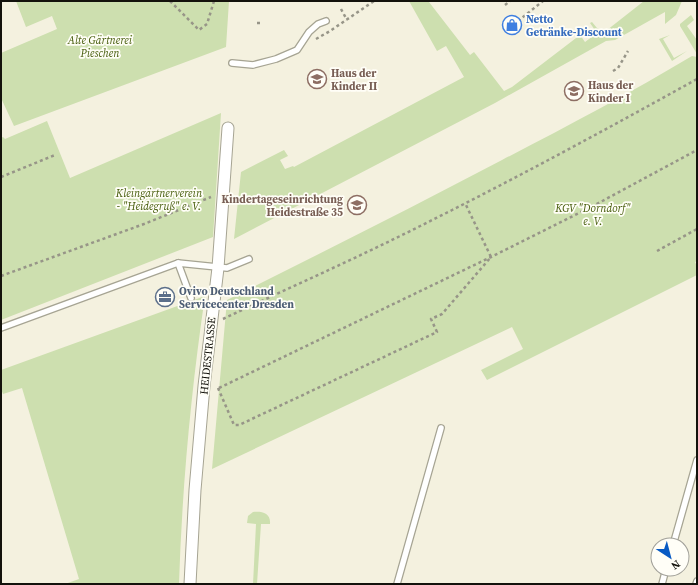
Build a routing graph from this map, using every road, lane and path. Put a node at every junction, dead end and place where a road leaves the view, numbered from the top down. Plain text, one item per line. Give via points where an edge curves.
1 (170, 1) edge
2 (214, 1) edge
3 (374, 1) edge
4 (510, 1) edge
5 (543, 1) edge
6 (505, 5) dead end
7 (341, 9) dead end
8 (347, 20) junction
9 (326, 21) dead end
10 (518, 21) dead end
11 (257, 22) dead end
12 (262, 23) dead end
13 (297, 50) junction
14 (628, 51) dead end
15 (232, 63) dead end
16 (613, 71) dead end
17 (697, 79) edge
18 (228, 128) dead end
19 (697, 150) edge
20 (55, 155) dead end
21 (1, 177) edge
22 (223, 192) junction
23 (465, 203) junction
24 (697, 229) edge
25 (657, 251) dead end
26 (491, 257) junction
27 (249, 259) dead end
28 (178, 263) junction
29 (218, 268) junction
30 (1, 276) edge
31 (191, 298) dead end
32 (222, 319) dead end
33 (1, 328) edge
34 (441, 428) dead end
35 (697, 460) edge
36 (675, 537) edge
37 (697, 581) edge
38 (190, 584) edge
39 (397, 584) edge
40 (696, 584) edge

1 - 2 path via 199,30 207,24
3 - 8 path
4 - 6 path
5 - 10 path
7 - 8 path
8 - 13 path
9 - 13 lane via 309,32
11 - 12 path
13 - 15 lane via 253,65
14 - 16 path via 618,68
17 - 23 path
18 - 22 street, HEIDESTRASSE
19 - 26 path
20 - 21 path
22 - 29 street, HEIDESTRASSE
22 - 30 path
23 - 26 path
23 - 32 path
24 - 25 path
26 - 26 path via 217,388 234,425 239,425 437,332 431,319 442,314
27 - 29 lane via 230,268
28 - 29 lane
28 - 31 lane
28 - 33 lane
29 - 38 street, HEIDESTRASSE via 204,386
34 - 39 lane
35 - 36 lane
37 - 40 lane

